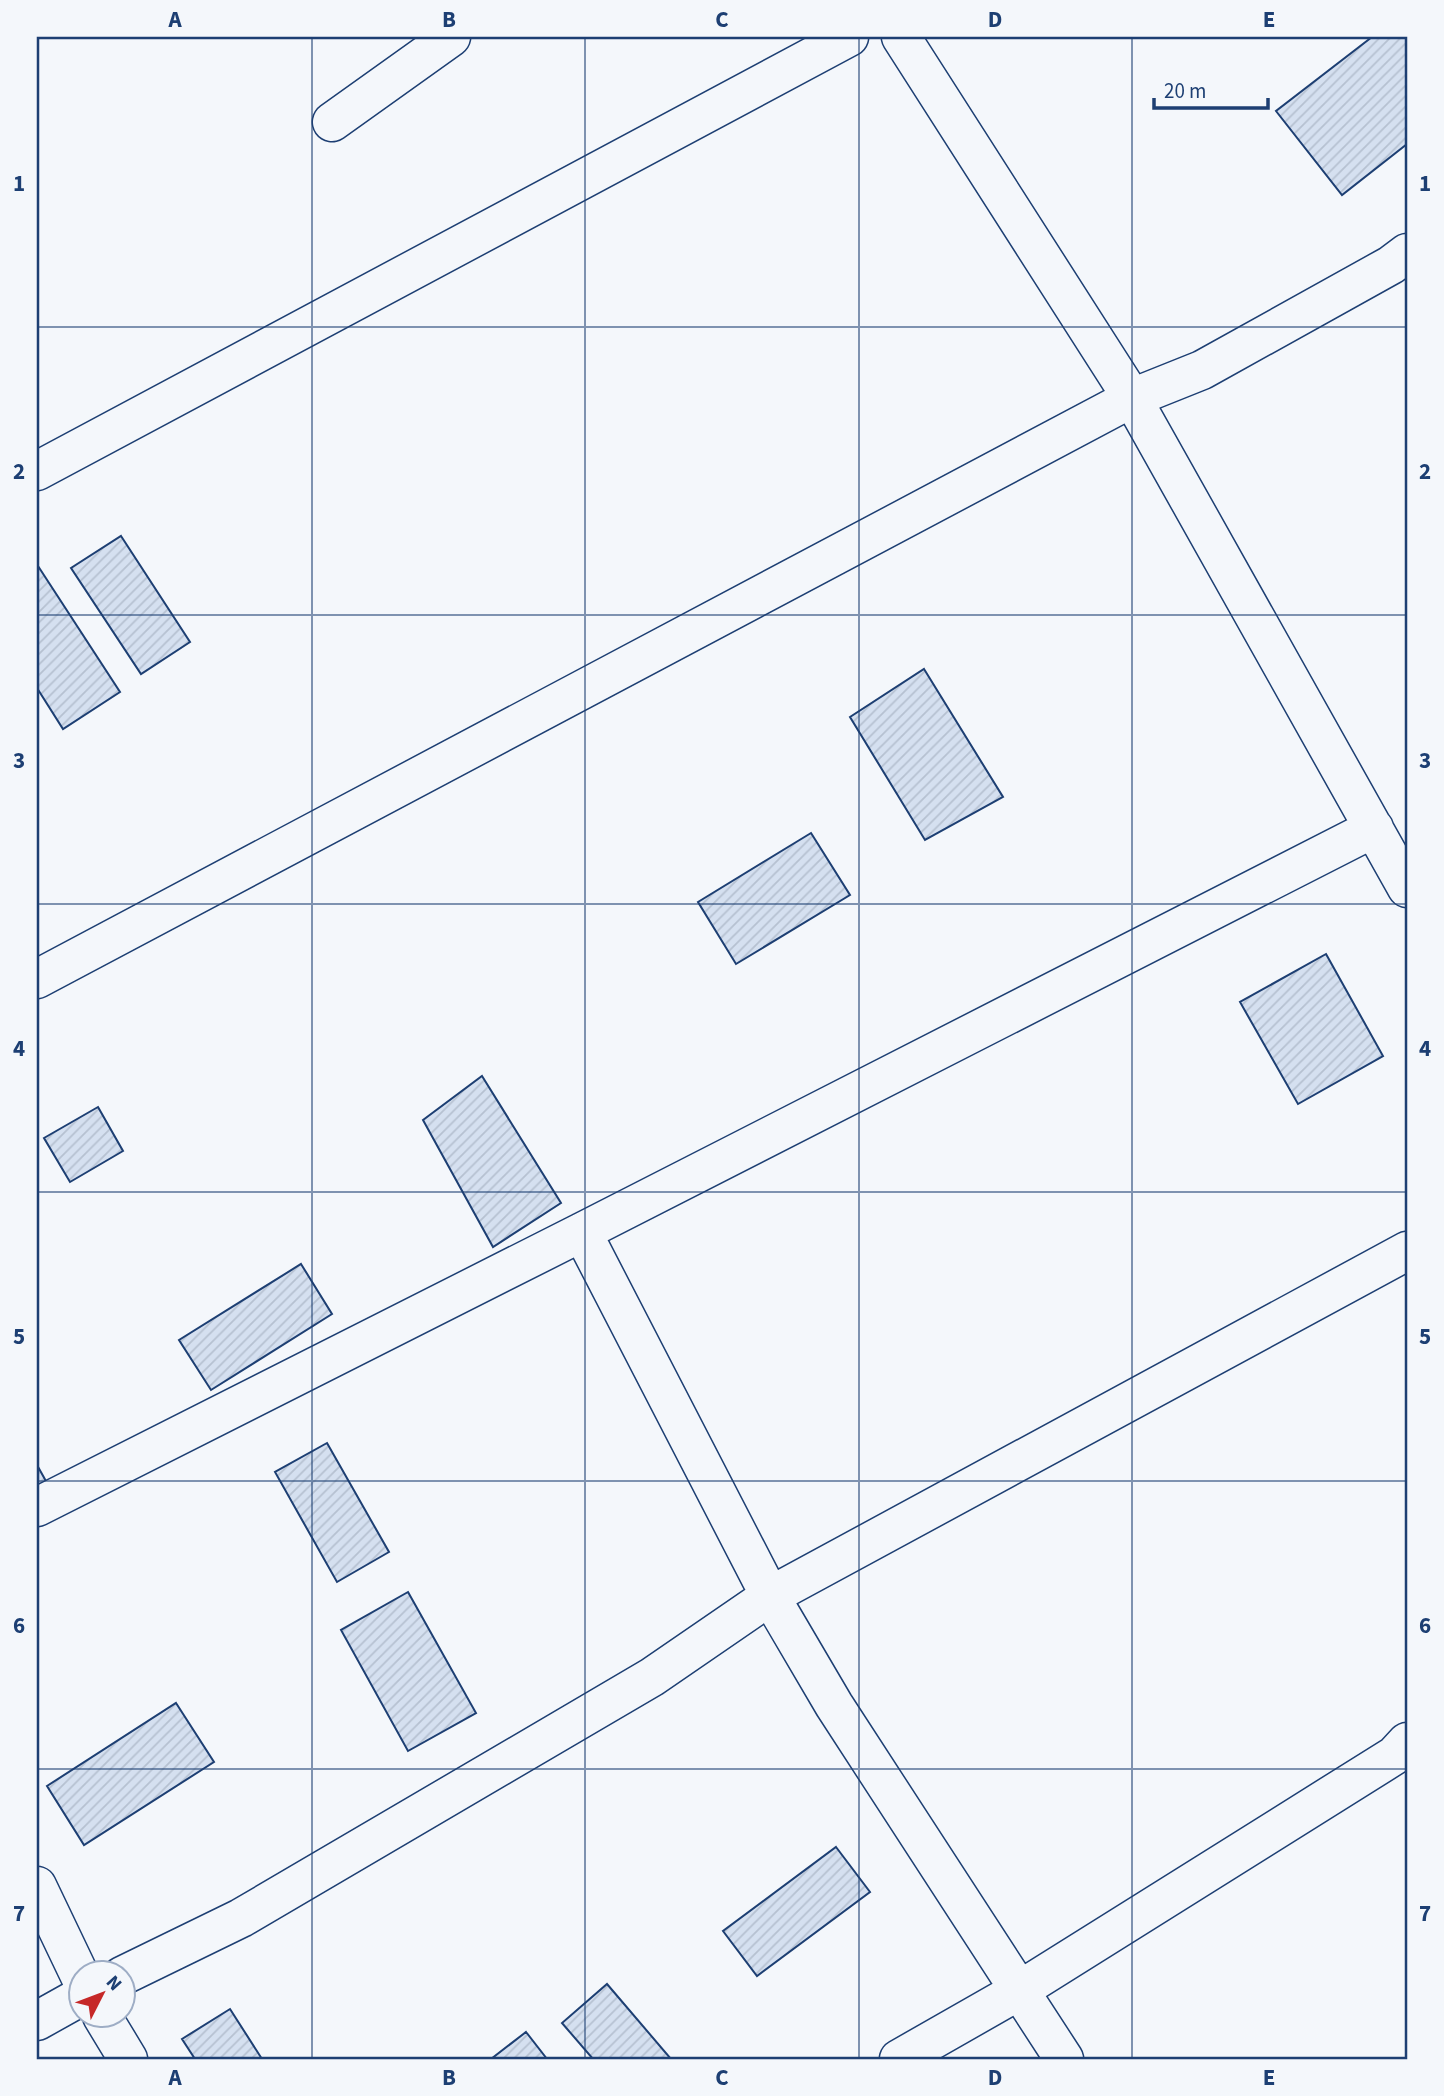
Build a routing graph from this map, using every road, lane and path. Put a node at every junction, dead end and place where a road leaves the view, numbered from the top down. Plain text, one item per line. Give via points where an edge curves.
1 (451, 37) edge
2 (849, 37) edge
3 (901, 37) edge
4 (332, 122) dead end
5 (1407, 253) edge
6 (1132, 398) junction
7 (37, 471) edge
8 (1374, 828) junction
9 (1407, 888) edge
10 (37, 979) edge
11 (582, 1232) junction
12 (1407, 1251) edge
13 (37, 1507) edge
14 (770, 1596) junction
15 (1407, 1742) edge
16 (37, 1886) edge
17 (72, 1960) edge
18 (136, 1969) edge
19 (1020, 1990) junction
20 (66, 2005) edge
21 (37, 2021) edge
22 (111, 2030) edge
23 (128, 2059) edge
24 (899, 2059) edge
25 (1065, 2059) edge

1 - 4 street
2 - 7 street
3 - 6 street
5 - 6 street via 1202,370
6 - 8 street
6 - 10 street
8 - 9 street
8 - 11 street
11 - 13 street
11 - 14 street
12 - 14 street
14 - 18 street via 652,1676 265,1904
14 - 19 street via 834,1705
15 - 19 street via 1395,1755
16 - 17 street
19 - 24 street
19 - 25 street
20 - 21 street
22 - 23 street

